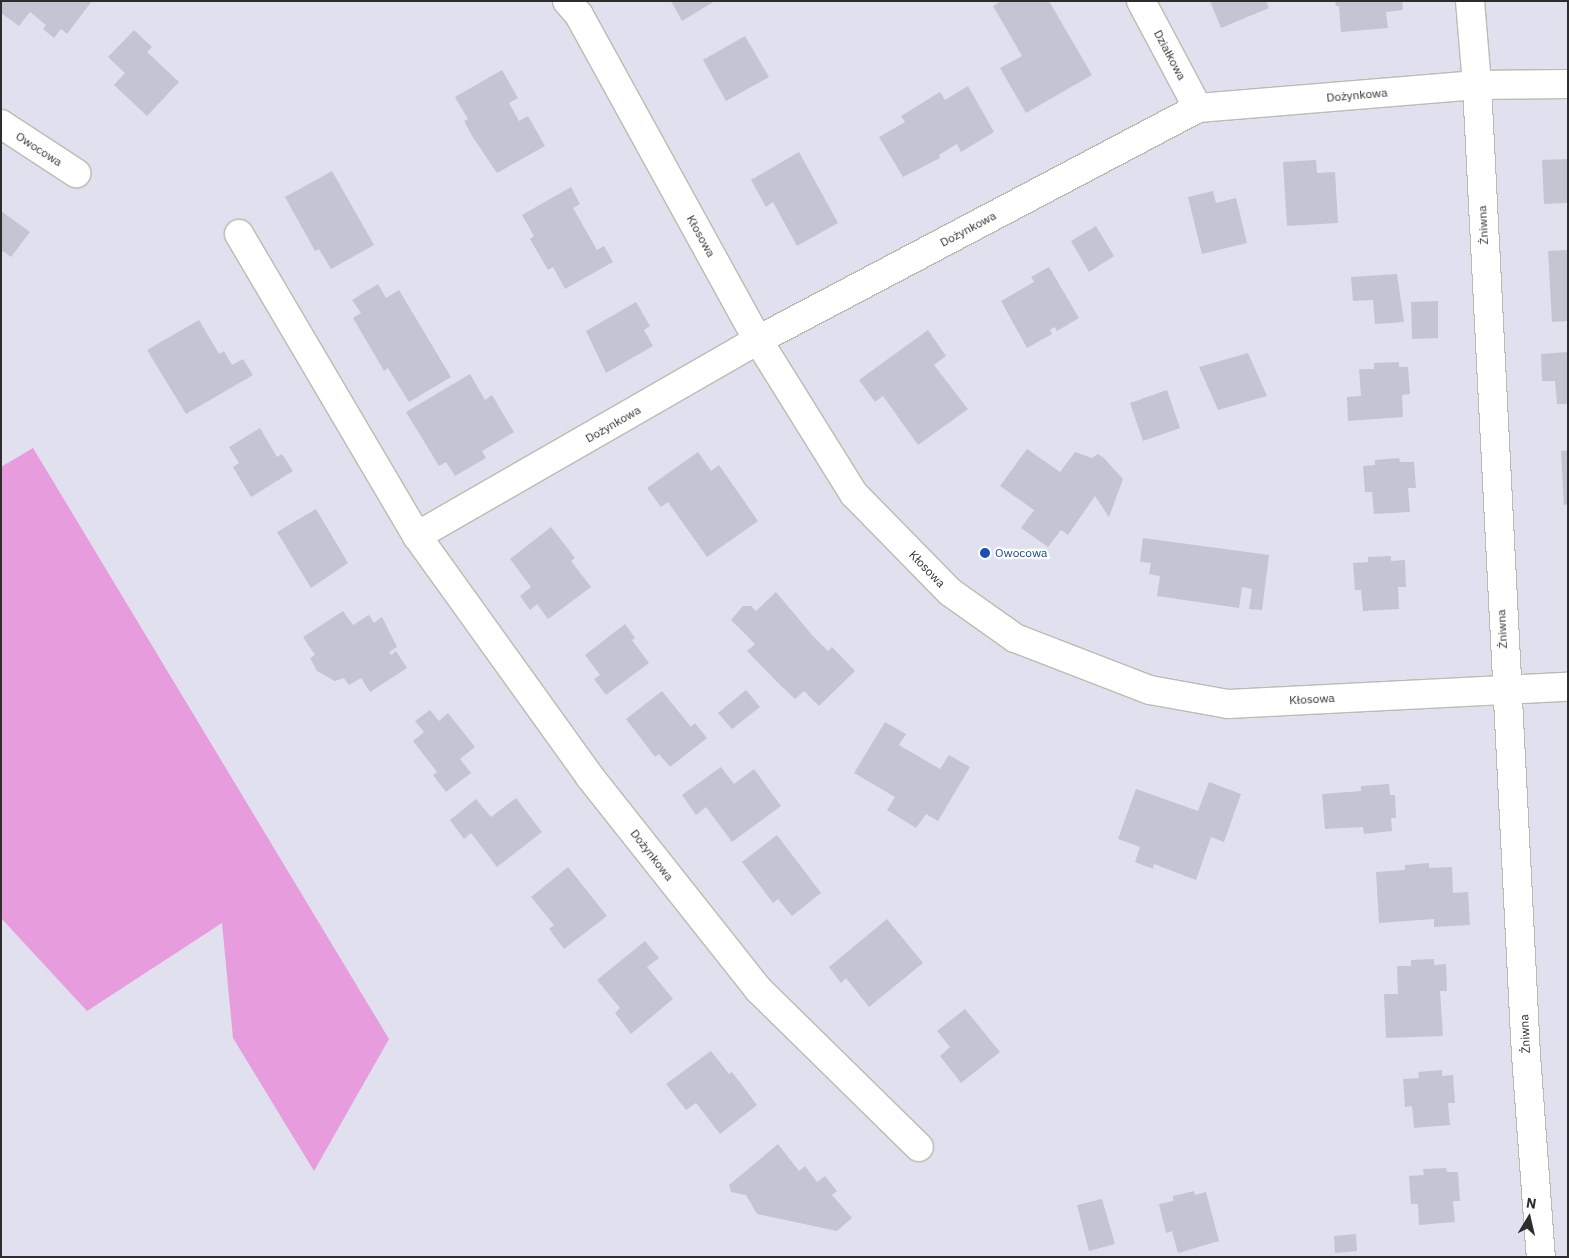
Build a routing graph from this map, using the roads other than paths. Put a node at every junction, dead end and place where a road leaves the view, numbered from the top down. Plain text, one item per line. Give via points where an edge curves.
1 (567, 1) edge
2 (1142, 1) edge
3 (1470, 1) edge
4 (1477, 84) junction
5 (1568, 84) edge
6 (1198, 108) junction
7 (1, 124) edge
8 (76, 173) dead end
9 (238, 234) dead end
10 (758, 340) junction
11 (417, 536) junction
12 (1568, 687) edge
13 (1505, 690) junction
14 (919, 1147) dead end
15 (1541, 1257) edge

1 - 10 street, Kłosowa via 579,15
2 - 6 street, Działkowa
3 - 4 street, Żniwna
4 - 5 street, Dożynkowa
4 - 6 street, Dożynkowa
4 - 13 street, Żniwna
6 - 10 street, Dożynkowa
7 - 8 street, Owocowa
9 - 11 street, Dożynkowa
10 - 11 street, Dożynkowa
10 - 13 street, Kłosowa via 854,494 950,592 1014,638 1150,690 1228,704
11 - 14 street, Dożynkowa via 590,777 759,990
12 - 13 street, Kłosowa
13 - 15 street, Żniwna

